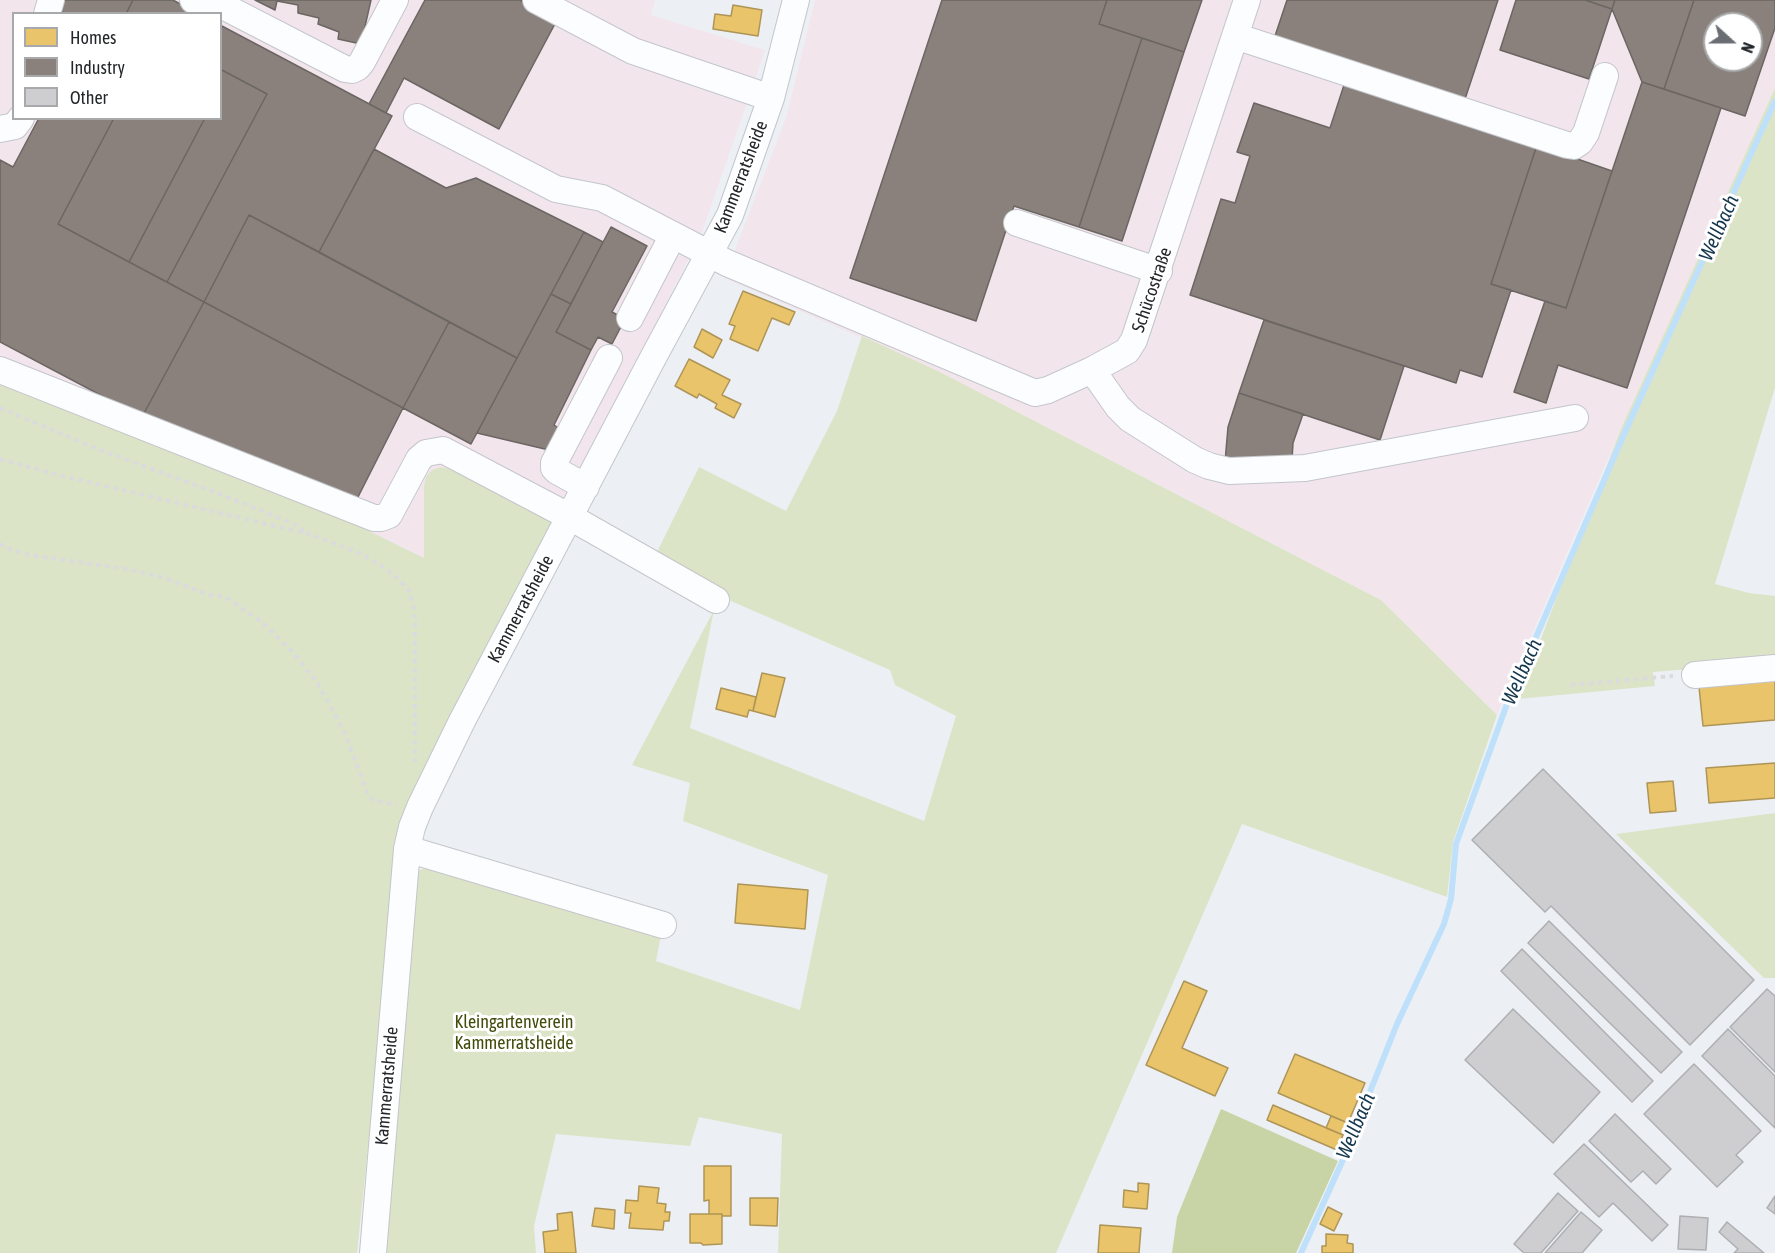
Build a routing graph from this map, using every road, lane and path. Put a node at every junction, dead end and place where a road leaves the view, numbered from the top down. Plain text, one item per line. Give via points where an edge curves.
1 (193, 0) edge
2 (395, 0) edge
3 (536, 0) edge
4 (796, 0) edge
5 (1247, 0) edge
6 (1235, 36) junction
7 (1605, 76) dead end
8 (771, 98) junction
9 (417, 117) dead end
10 (20, 120) edge
11 (0, 129) edge
12 (1017, 223) dead end
13 (673, 235) junction
14 (710, 254) junction
15 (1158, 271) junction
16 (630, 318) dead end
17 (609, 358) dead end
18 (0, 370) edge
19 (1092, 370) junction
20 (0, 408) edge
21 (1575, 418) dead end
22 (0, 459) edge
23 (586, 487) junction
24 (570, 517) junction
25 (309, 534) junction
26 (0, 544) edge
27 (716, 600) dead end
28 (1775, 668) edge
29 (1695, 675) joint
30 (1571, 686) dead end
31 (420, 807) junction
32 (407, 849) junction
33 (663, 925) dead end
34 (373, 1253) edge

1 - 2 street via 221,5 352,70 362,62
3 - 8 street via 633,51
4 - 8 street, Kammerratsheide
5 - 6 street, Schücostraße
6 - 7 street via 1574,146 1586,133
6 - 15 street, Schücostraße
8 - 14 street, Kammerratsheide via 736,199
9 - 13 street, Schücostraße via 546,185 602,198
10 - 11 street via 15,126
12 - 15 street
13 - 14 street, Schücostraße
13 - 16 street
14 - 19 street, Schücostraße via 1035,393
14 - 23 street, Kammerratsheide
15 - 19 street, Schücostraße via 1127,351
17 - 23 street via 554,463 557,471
18 - 24 street via 374,518 389,515 419,459 426,453 443,450
19 - 21 street via 1130,419 1195,460 1228,471 1305,468
20 - 25 path via 282,519
22 - 25 path
23 - 24 street, Kammerratsheide
24 - 27 street
24 - 31 street, Kammerratsheide
25 - 31 path via 362,554 392,573 409,590 414,612 415,782
26 - 31 path via 29,555 127,568 225,597 271,630 318,684 344,730 368,794 385,804
28 - 29 street
29 - 30 path
31 - 32 street, Kammerratsheide
32 - 33 street
32 - 34 street, Kammerratsheide

